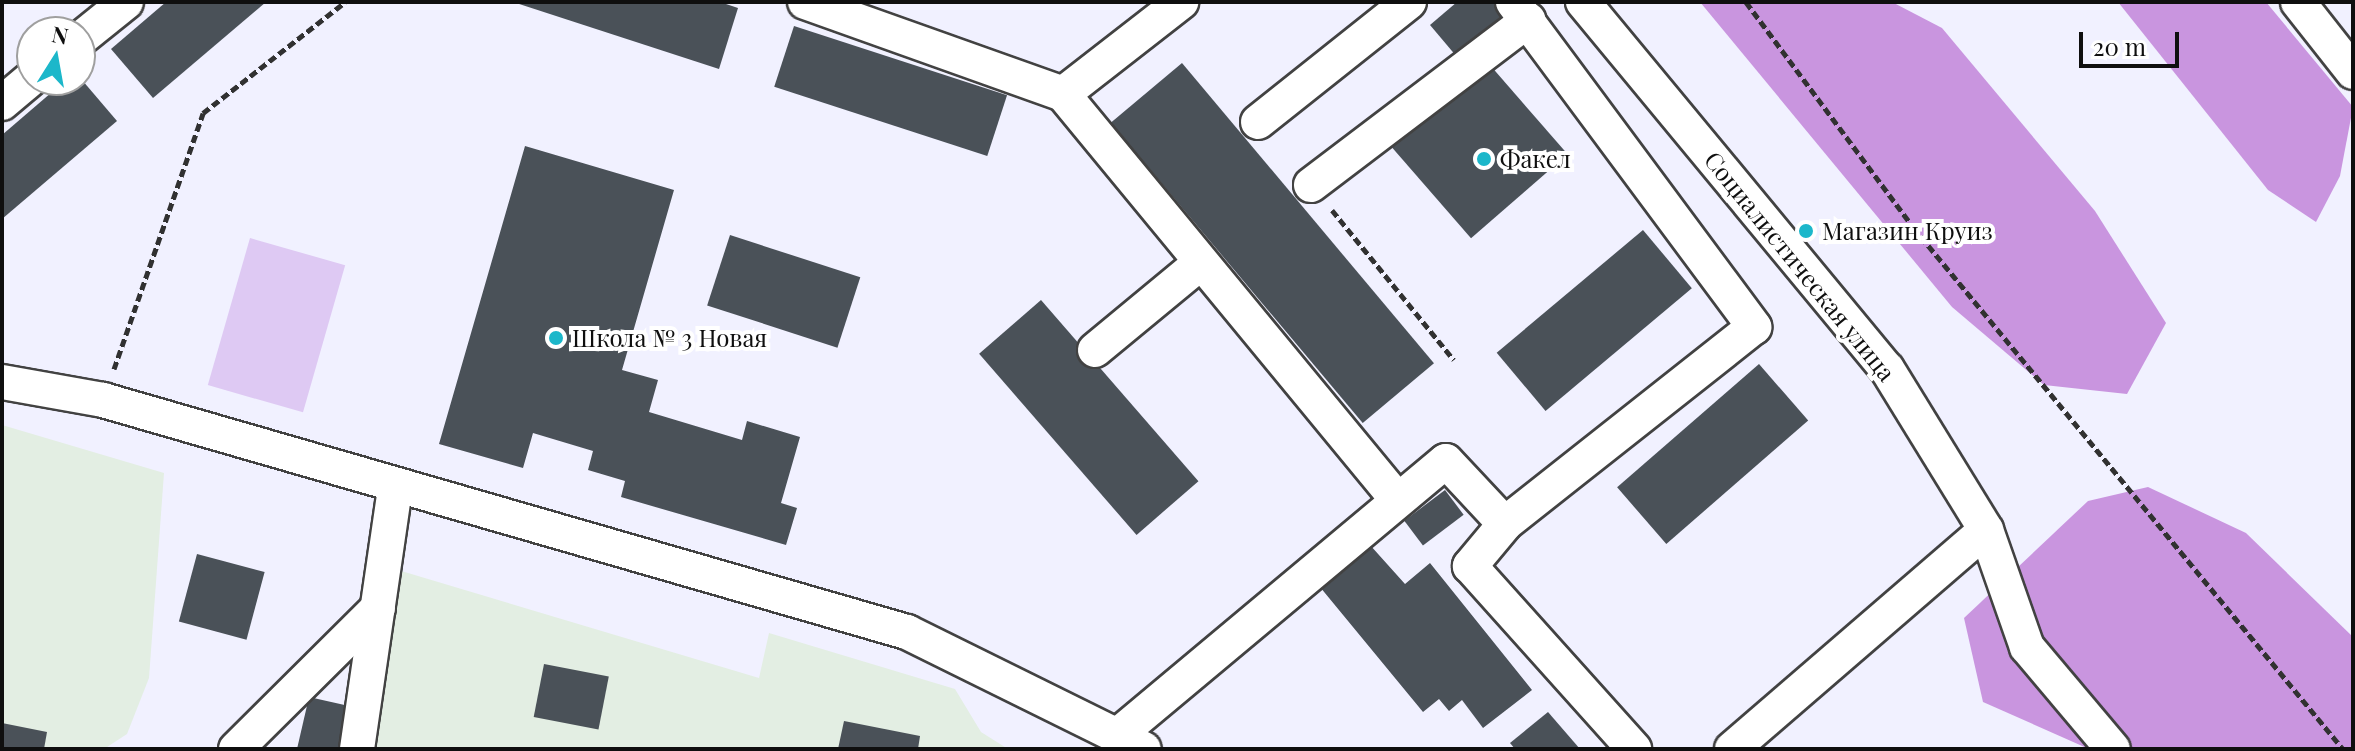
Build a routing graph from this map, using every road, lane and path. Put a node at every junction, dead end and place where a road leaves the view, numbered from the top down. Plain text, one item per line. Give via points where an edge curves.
1 (126, 2) edge
2 (345, 2) edge
3 (805, 2) edge
4 (1181, 2) edge
5 (1409, 2) edge
6 (1583, 2) edge
7 (1746, 2) edge
8 (2298, 2) edge
9 (1520, 11) edge
10 (96, 26) edge
11 (2353, 72) edge
12 (1063, 94) junction
13 (1258, 122) dead end
14 (1311, 185) joint
15 (1200, 263) junction
16 (1095, 350) dead end
17 (1454, 360) dead end
18 (2, 382) edge
19 (103, 400) junction
20 (395, 489) junction
21 (1396, 498) junction
22 (1505, 524) junction
23 (1986, 530) junction
24 (378, 608) junction
25 (1131, 742) edge
26 (1746, 745) edge
27 (236, 749) edge
28 (357, 749) edge
29 (1634, 749) edge
30 (2113, 749) edge
31 (2343, 749) edge

1 - 10 street
2 - 19 path via 203,113
3 - 12 street
4 - 12 street
5 - 13 street
6 - 23 street, Социалистическая улица via 1887,369
7 - 31 path via 1913,227
8 - 11 street
9 - 14 street
9 - 22 street via 1754,327
12 - 15 street
14 - 17 path
15 - 16 street
15 - 21 street
18 - 19 street
19 - 20 street
20 - 24 street
20 - 25 street via 907,632
21 - 22 street via 1446,461
21 - 25 street
22 - 29 street via 1470,566
23 - 26 street
23 - 30 street, Социалистическая улица via 2027,647
24 - 27 street
24 - 28 street

